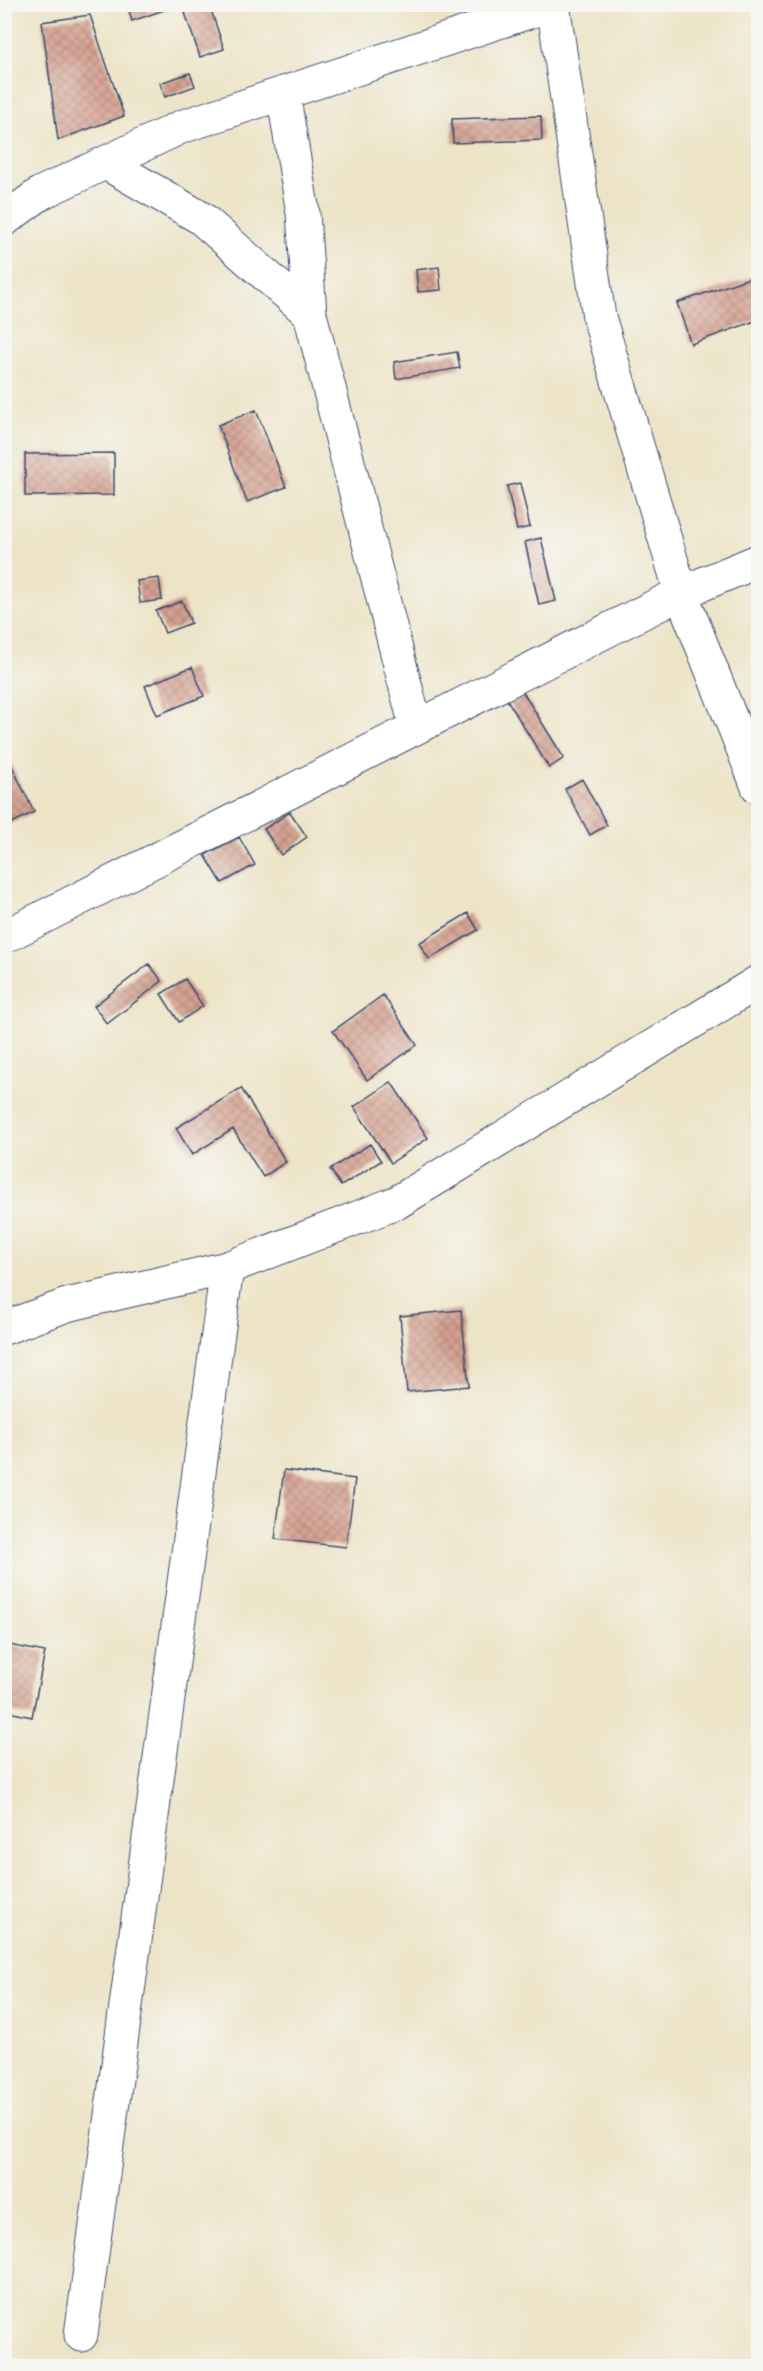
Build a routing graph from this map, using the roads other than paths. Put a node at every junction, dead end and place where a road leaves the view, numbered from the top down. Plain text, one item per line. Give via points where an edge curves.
1 (553, 4) edge
2 (283, 93) junction
3 (105, 163) junction
4 (4, 220) edge
5 (310, 314) junction
6 (759, 561) edge
7 (681, 593) junction
8 (416, 727) junction
9 (759, 787) edge
10 (4, 937) edge
11 (759, 982) edge
12 (227, 1268) junction
13 (4, 1328) edge
14 (81, 2335) dead end

1 - 2 street
1 - 7 street via 599,317
2 - 3 street via 181,127
2 - 5 street via 303,213
3 - 4 street via 40,193
3 - 5 street via 201,218
5 - 8 street
6 - 7 street
7 - 8 street
7 - 9 street
8 - 10 street
11 - 12 street via 396,1203
12 - 13 street via 67,1305
12 - 14 street

